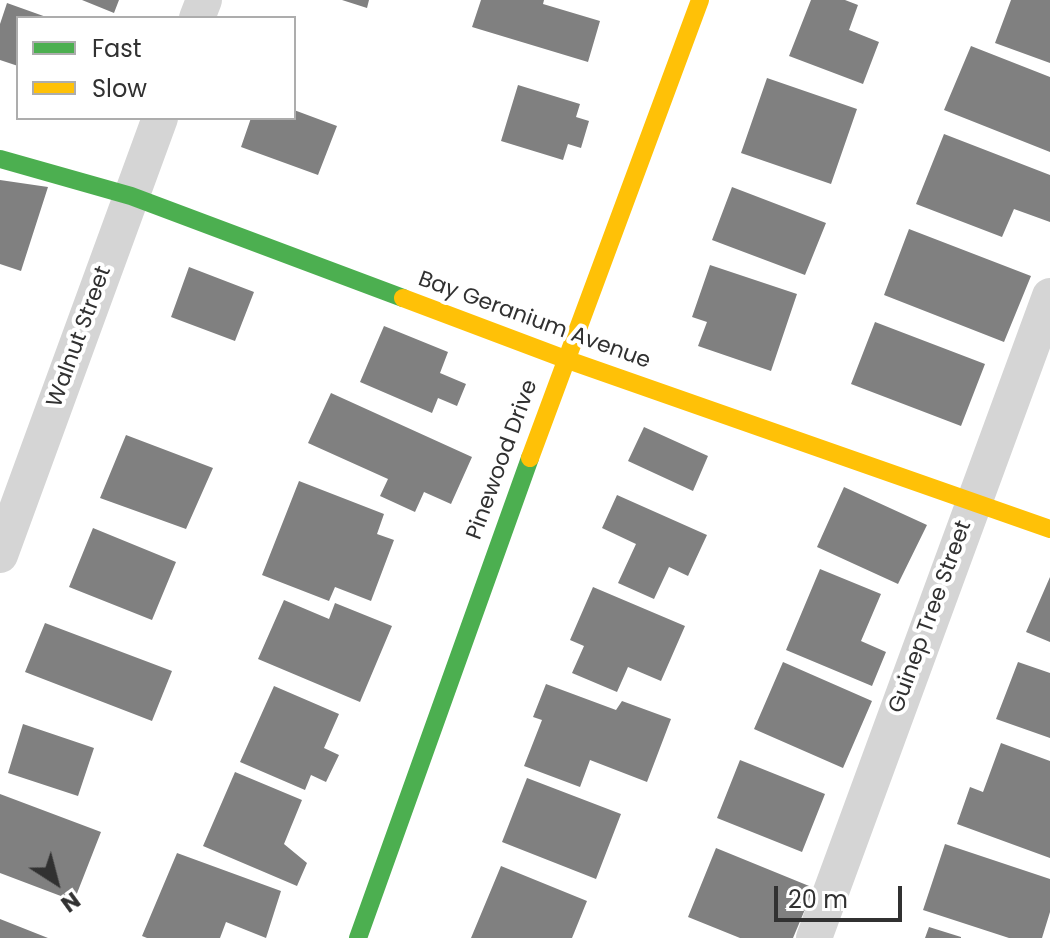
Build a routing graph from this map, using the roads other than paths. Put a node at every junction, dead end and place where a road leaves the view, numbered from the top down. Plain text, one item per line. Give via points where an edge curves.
1 (700, 0) edge
2 (159, 120) edge
3 (0, 159) edge
4 (131, 196) junction
5 (1050, 296) edge
6 (565, 359) junction
7 (973, 502) junction
8 (1050, 529) edge
9 (0, 555) edge
10 (358, 938) edge
11 (814, 938) edge

1 - 6 street, Pinewood Drive
2 - 4 street, Walnut Street
3 - 4 street, Bay Geranium Avenue
4 - 6 street, Bay Geranium Avenue
4 - 9 street, Walnut Street
5 - 7 street, Guinep Tree Street
6 - 7 street, Bay Geranium Avenue
6 - 10 street, Pinewood Drive
7 - 8 street, Bay Geranium Avenue
7 - 11 street, Guinep Tree Street

